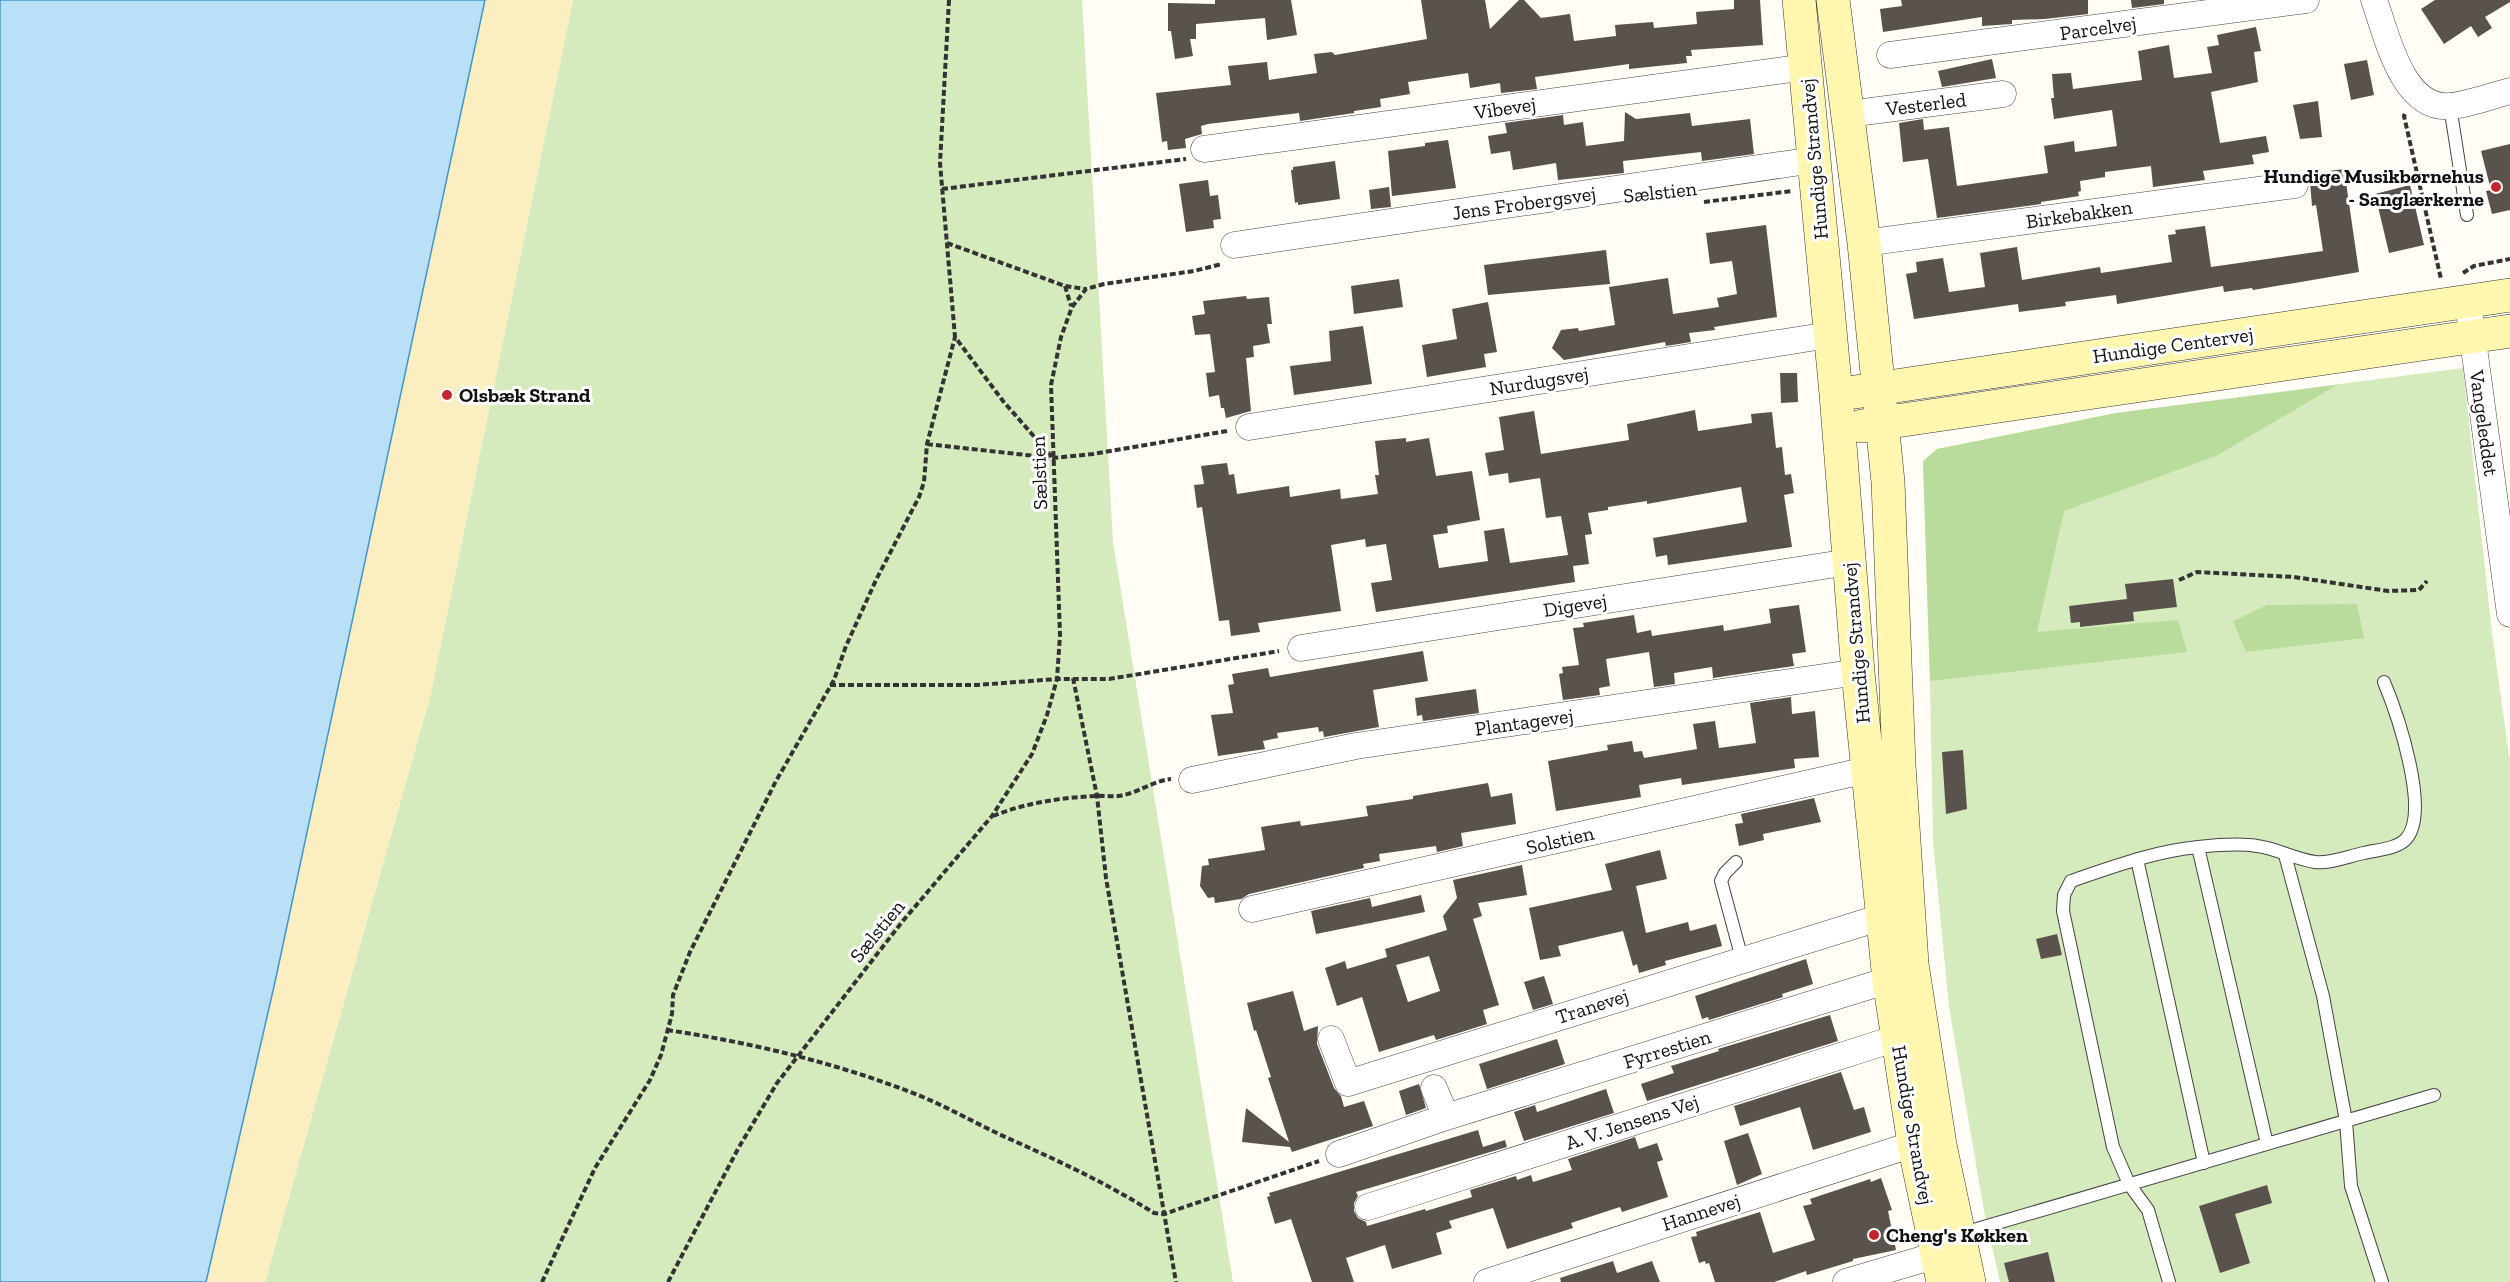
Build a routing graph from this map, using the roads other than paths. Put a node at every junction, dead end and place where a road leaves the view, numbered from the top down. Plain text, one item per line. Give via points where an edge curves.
1 (1799, 0) edge
2 (1833, 0) edge
3 (2306, 0) edge
4 (2374, 0) edge
5 (1890, 55) dead end
6 (1806, 66) junction
7 (2510, 91) edge
8 (2003, 94) dead end
9 (2450, 106) junction
10 (1848, 114) junction
11 (1204, 149) road end
12 (1815, 174) junction
13 (2295, 184) dead end
14 (2467, 215) dead end
15 (1864, 243) junction
16 (1231, 254) road end
17 (2510, 295) edge
18 (2457, 303) junction
19 (2510, 332) edge
20 (1829, 335) junction
21 (2472, 338) junction
22 (1878, 389) junction
23 (1836, 394) junction
24 (1882, 423) junction
25 (1249, 427) road end
26 (1838, 429) junction
27 (1849, 562) junction
28 (2510, 614) edge
29 (1300, 648) road end
30 (1858, 672) junction
31 (2384, 682) dead end
32 (1868, 770) junction
33 (1192, 780) road end
34 (2198, 847) junction
35 (2285, 855) junction
36 (2137, 859) junction
37 (1736, 862) dead end
38 (1252, 909) dead end
39 (1882, 917) junction
40 (1742, 959) junction
41 (1888, 980) junction
42 (1897, 1038) junction
43 (1331, 1039) dead end
44 (1434, 1088) dead end
45 (2434, 1095) dead end
46 (1446, 1117) junction
47 (2346, 1121) junction
48 (1914, 1144) junction
49 (2267, 1144) junction
50 (1339, 1154) road end
51 (2204, 1162) junction
52 (2129, 1184) junction
53 (1368, 1207) dead end
54 (1946, 1257) edge
55 (1487, 1282) edge
56 (1846, 1282) edge
57 (1969, 1282) edge
58 (2169, 1282) edge
59 (2382, 1282) edge

1 - 6 main road, Hundige Strandvej
2 - 10 main road, Hundige Strandvej
3 - 5 street, Parcelvej
4 - 9 street via 2404,77 2416,95 2432,104
6 - 11 street, Vibevej
6 - 12 main road, Hundige Strandvej
7 - 9 street
8 - 10 street, Vesterled
9 - 14 lane
10 - 15 main road, Hundige Strandvej
12 - 16 street, Jens Frobergsvej
12 - 20 main road, Hundige Strandvej
13 - 15 street, Birkebakken
15 - 22 main road, Hundige Strandvej
17 - 18 main road, Hundige Centervej
18 - 21 street, Vangeleddet
18 - 22 main road, Hundige Centervej
19 - 21 main road, Hundige Centervej
20 - 23 main road, Hundige Strandvej
20 - 25 street, Nurdugsvej
21 - 24 main road, Hundige Centervej
21 - 28 street, Vangeleddet
22 - 23 main road, Hundige Centervej
22 - 24 main road, Hundige Strandvej
23 - 26 main road, Hundige Strandvej
24 - 26 main road, Hundige Centervej
24 - 54 main road, Hundige Strandvej via 1912,964 1940,1145
26 - 27 main road, Hundige Strandvej
27 - 29 street, Digevej
27 - 30 main road, Hundige Strandvej
30 - 32 main road, Hundige Strandvej
30 - 33 street, Plantagevej via 1356,746
31 - 35 lane via 2397,712 2406,750 2417,809 2414,828 2405,840 2369,852 2318,862
32 - 38 street, Solstien
32 - 39 main road, Hundige Strandvej
34 - 35 lane via 2258,846
34 - 36 lane
34 - 49 lane
35 - 47 lane via 2323,996
36 - 51 lane
36 - 52 lane via 2070,881 2063,911 2112,1147
37 - 40 lane via 1721,882
39 - 40 street, Tranevej
39 - 41 main road, Hundige Strandvej
40 - 43 street, Tranevej via 1348,1083
41 - 42 main road, Hundige Strandvej
41 - 46 street, Fyrrestien
42 - 48 main road, Hundige Strandvej
42 - 53 street, A. V. Jensens Vej
44 - 46 street
45 - 47 lane
46 - 50 street, Fyrrestien
47 - 49 lane
47 - 59 lane via 2351,1186
48 - 54 main road, Hundige Strandvej
48 - 55 street, Hannevej
49 - 51 lane
51 - 52 lane
52 - 54 lane
52 - 58 lane via 2148,1210
54 - 56 street
54 - 57 main road, Hundige Strandvej

